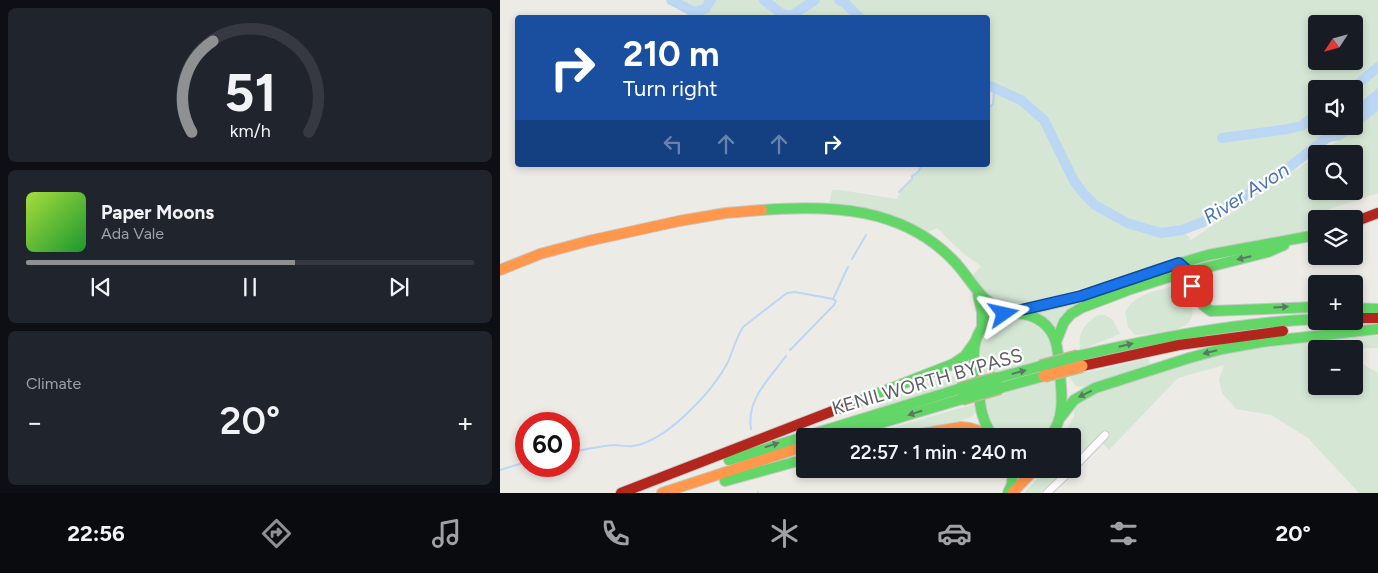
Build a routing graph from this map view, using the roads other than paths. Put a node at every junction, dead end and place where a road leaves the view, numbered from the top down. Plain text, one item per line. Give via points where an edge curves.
1 (1378, 213) edge
2 (1363, 219) edge
3 (1308, 237) edge
4 (1290, 242) junction
5 (1179, 263) junction
6 (500, 270) edge
7 (1188, 271) junction
8 (978, 295) junction
9 (1308, 307) edge
10 (1363, 308) edge
11 (1378, 309) edge
12 (1014, 312) junction
13 (1363, 318) edge
14 (1378, 318) edge
15 (1308, 320) edge
16 (982, 328) junction
17 (1378, 328) edge
18 (975, 342) junction
19 (1056, 342) junction
20 (1080, 361) junction
21 (960, 394) junction
22 (1060, 418) junction
23 (860, 428) edge
24 (955, 428) edge
25 (970, 428) edge
26 (987, 428) edge
27 (1056, 428) edge
28 (1104, 435) dead end
29 (796, 449) edge
30 (1081, 459) edge
31 (796, 462) edge
32 (1012, 478) edge
33 (1028, 478) edge
34 (1063, 478) edge
35 (621, 493) edge
36 (632, 493) edge
37 (662, 493) edge
38 (682, 493) edge
39 (1008, 493) edge
40 (1012, 493) edge
41 (1047, 493) edge

1 - 2 main road
3 - 4 main road
4 - 5 main road via 1235,249
4 -> 7 main road via 1268,252
5 - 7 main road
5 - 12 main road via 1081,296
6 - 8 main road via 554,250 680,220 745,210 819,209 873,215 914,229 950,256
7 -> 9 main road via 1198,301 1211,311
7 - 19 main road via 1130,288 1077,310 1062,323
8 - 12 main road via 991,306
8 - 16 main road
10 - 11 main road
12 - 16 main road via 995,317
12 - 19 main road via 1034,316 1050,330
13 - 14 main road
20 -> 15 main road, KENILWORTH BYPASS via 1146,340 1238,325
16 - 18 main road
17 - 20 main road, KENILWORTH BYPASS via 1288,330
17 -> 22 main road via 1257,342 1177,361 1084,394 1073,401
18 - 26 main road via 980,410
18 - 35 main road via 965,356 953,364
19 - 22 main road
20 - 21 main road, KENILWORTH BYPASS, bridge
21 -> 23 main road, KENILWORTH BYPASS
36 -> 21 main road, KENILWORTH BYPASS via 774,445
22 - 27 main road
24 - 25 main road
28 - 30 street
29 - 37 main road
31 - 38 main road
32 - 39 main road
33 - 40 main road
34 - 41 street

